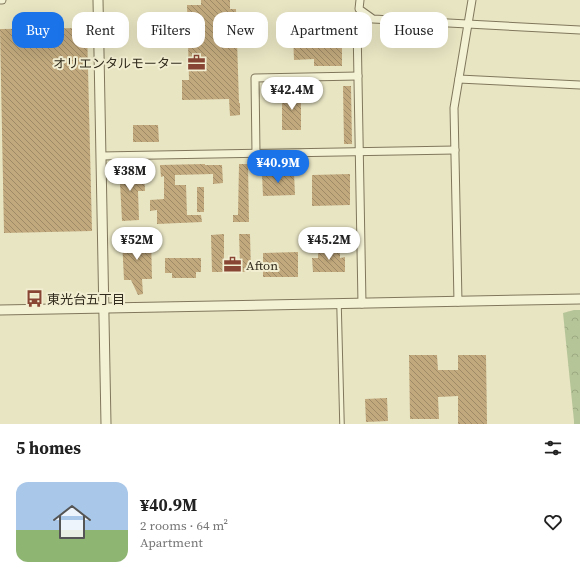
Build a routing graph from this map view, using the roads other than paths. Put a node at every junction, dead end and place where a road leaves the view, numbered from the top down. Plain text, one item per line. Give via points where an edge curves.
1 (98, 0) edge
2 (360, 0) edge
3 (472, 0) edge
4 (468, 24) junction
5 (580, 30) edge
6 (357, 48) edge
7 (358, 76) junction
8 (459, 79) junction
9 (580, 86) edge
10 (456, 150) junction
11 (359, 151) junction
12 (256, 153) junction
13 (101, 156) junction
14 (580, 299) edge
15 (458, 302) junction
16 (339, 304) junction
17 (362, 304) junction
18 (104, 308) junction
19 (0, 310) edge
20 (106, 424) edge
21 (342, 424) edge

1 - 13 street
2 - 4 street via 359,9 373,19
3 - 4 street
4 - 5 street
4 - 8 street
6 - 7 street
7 - 11 street
7 - 12 street via 254,78
8 - 9 street
8 - 10 street via 454,108
10 - 11 street
10 - 15 street
11 - 12 street
11 - 17 street
12 - 13 street
13 - 18 street
14 - 15 street
15 - 17 street
16 - 17 street
16 - 18 street
16 - 21 lane
18 - 19 street
18 - 20 street

